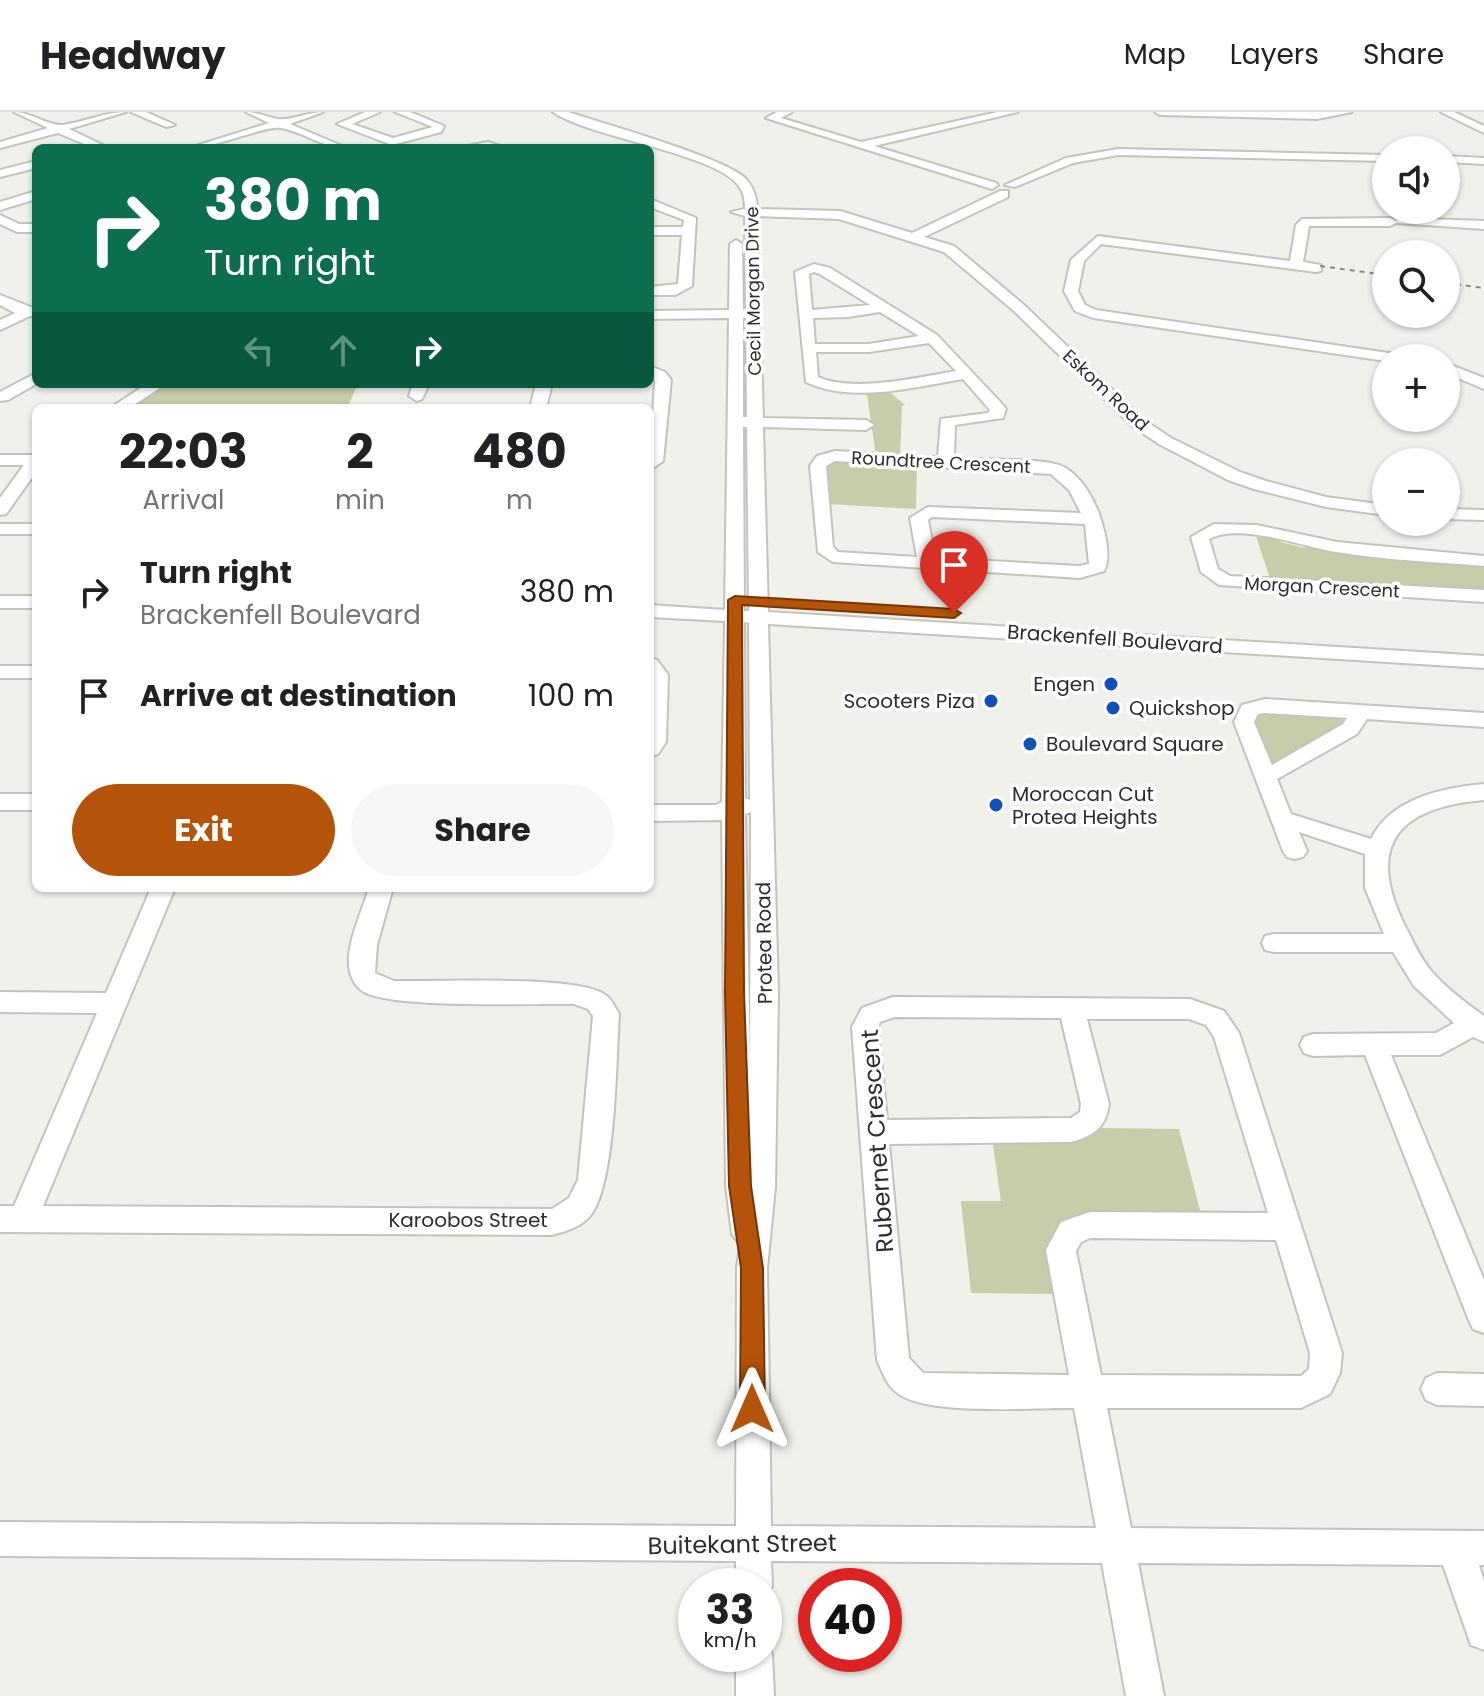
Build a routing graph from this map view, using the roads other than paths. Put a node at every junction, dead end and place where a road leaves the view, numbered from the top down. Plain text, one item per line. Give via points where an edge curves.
1 (42, 112) edge
2 (121, 112) edge
3 (136, 112) edge
4 (251, 112) edge
5 (318, 112) edge
6 (375, 112) edge
7 (400, 112) edge
8 (538, 112) edge
9 (558, 112) edge
10 (787, 112) edge
11 (1013, 112) edge
12 (1160, 112) edge
13 (1347, 112) edge
14 (1446, 112) edge
15 (23, 114) edge
16 (1296, 116) junction
17 (279, 123) junction
18 (170, 125) dead end
19 (58, 129) junction
20 (1304, 129) dead end
21 (1484, 130) edge
22 (365, 133) junction
23 (1312, 142) dead end
24 (90, 144) edge
25 (208, 144) edge
26 (330, 144) edge
27 (340, 144) edge
28 (632, 144) edge
29 (650, 144) edge
30 (0, 145) edge
31 (654, 146) edge
32 (860, 146) junction
33 (654, 151) edge
34 (1320, 156) junction
35 (1372, 158) edge
36 (1460, 160) edge
37 (1484, 161) edge
38 (32, 165) edge
39 (0, 174) edge
40 (991, 188) junction
41 (1007, 190) junction
42 (32, 196) edge
43 (735, 203) junction
44 (654, 204) edge
45 (0, 206) edge
46 (752, 210) junction
47 (0, 219) edge
48 (1484, 225) edge
49 (32, 228) edge
50 (654, 231) edge
51 (689, 231) junction
52 (910, 233) junction
53 (1296, 266) junction
54 (1316, 268) dead end
55 (654, 291) edge
56 (0, 299) edge
57 (884, 307) junction
58 (32, 313) edge
59 (735, 314) junction
60 (753, 314) junction
61 (805, 314) junction
62 (654, 315) edge
63 (0, 326) edge
64 (932, 338) junction
65 (808, 348) junction
66 (1372, 355) edge
67 (654, 372) edge
68 (1460, 373) edge
69 (967, 374) junction
70 (32, 380) edge
71 (1484, 384) edge
72 (861, 387) junction
73 (151, 388) edge
74 (3, 397) dead end
75 (125, 404) edge
76 (745, 419) junction
77 (865, 421) junction
78 (870, 458) junction
79 (0, 460) edge
80 (32, 460) edge
81 (654, 462) edge
82 (946, 462) junction
83 (32, 466) edge
84 (0, 510) edge
85 (1372, 512) edge
86 (1460, 514) edge
87 (1484, 515) edge
88 (1091, 519) junction
89 (1314, 522) junction
90 (0, 529) edge
91 (32, 529) edge
92 (1484, 561) edge
93 (927, 564) junction
94 (654, 596) edge
95 (1484, 596) edge
96 (0, 602) edge
97 (32, 602) edge
98 (736, 608) junction
99 (758, 610) junction
100 (654, 611) edge
101 (1484, 646) edge
102 (1484, 662) edge
103 (654, 670) edge
104 (0, 672) edge
105 (32, 672) edge
106 (1361, 712) junction
107 (1484, 720) edge
108 (654, 743) edge
109 (1265, 775) junction
110 (1484, 792) edge
111 (0, 802) edge
112 (32, 802) edge
113 (654, 813) edge
114 (728, 814) junction
115 (762, 814) junction
116 (1283, 819) junction
117 (1378, 850) junction
118 (1295, 851) dead end
119 (161, 892) edge
120 (380, 892) edge
121 (1274, 943) dead end
122 (1400, 943) junction
123 (0, 1002) edge
124 (115, 1003) junction
125 (1071, 1008) junction
126 (1479, 1028) edge
127 (1313, 1045) dead end
128 (1374, 1045) junction
129 (875, 1132) junction
130 (12, 1219) edge
131 (1284, 1227) junction
132 (752, 1268) junction
133 (1484, 1318) edge
134 (1086, 1389) junction
135 (1437, 1389) dead end
136 (1484, 1390) edge
137 (0, 1539) edge
138 (754, 1542) junction
139 (1117, 1545) junction
140 (1469, 1548) edge
141 (754, 1568) edge
142 (1484, 1632) edge
143 (754, 1672) edge
144 (755, 1696) edge
145 (1145, 1696) edge

1 - 15 street
2 - 19 street
3 - 18 street
4 - 17 street
5 - 17 street
6 - 22 street via 342,123
7 - 22 street via 440,128 394,142
8 - 28 street
9 - 29 street, Cecil Morgan Drive
10 - 32 street via 771,118
11 - 32 street
12 - 16 street
13 - 16 street
14 - 21 street
15 - 19 street
16 - 20 street
17 - 25 street
17 - 26 street
19 - 24 street
19 - 30 street
22 - 27 street
23 - 34 street
31 - 46 street, Cecil Morgan Drive via 727,171 747,186
32 - 40 street
33 - 43 street, Cecil Morgan Drive via 727,183
34 - 35 street
34 - 41 street via 1118,152 1070,160
36 - 37 street
38 - 39 street
40 - 41 street
40 - 52 street
41 - 52 street
42 - 45 street
43 - 46 street, Eskom Road
43 - 59 street, Cecil Morgan Drive
44 - 51 street via 690,218
46 - 52 street, Eskom Road via 835,210
46 - 60 street, Cecil Morgan Drive
47 - 49 street
48 - 53 street via 1306,222
50 - 51 street
51 - 55 street via 685,286
52 - 89 street, Eskom Road via 965,251 1138,423
53 - 54 street
53 - 66 street via 1098,240 1078,260 1073,298 1085,311
56 - 58 street
57 - 61 street
57 - 61 street via 814,268 802,272
57 - 64 street
58 - 63 street
59 - 60 street
59 - 62 street
59 - 76 street, Cecil Morgan Drive
60 - 76 street, Cecil Morgan Drive
61 - 65 street
64 - 65 street via 877,347
64 - 69 street
65 - 72 street via 812,381
67 - 81 street via 663,380
68 - 71 street
69 - 72 street
69 - 82 street via 999,413 947,422
70 - 74 street
72 - 77 street
73 - 75 street
76 - 77 street
76 - 98 street, Cecil Morgan Drive
76 - 99 street, Cecil Morgan Drive
77 - 78 street
78 - 82 street, Roundtree Crescent
78 - 93 street, Roundtree Crescent via 831,457 818,463 825,551 843,559
79 - 80 street
82 - 88 street, Roundtree Crescent via 1055,469 1087,501
83 - 84 street
85 - 89 street, Eskom Road
86 - 87 street
88 - 93 street, Roundtree Crescent via 1099,564 1091,571
88 - 93 street via 928,512 919,518
89 - 92 street, Morgan Crescent via 1426,557
89 - 95 street, Morgan Crescent via 1210,529 1200,537 1210,572 1226,581
90 - 91 street
94 - 98 street, Brackenfell Boulevard
96 - 97 street
98 - 99 street, Brackenfell Boulevard
98 - 100 street, Brackenfell Boulevard
98 - 114 street, Protea Road
99 - 101 street, Brackenfell Boulevard
99 - 102 street, Brackenfell Boulevard
99 - 115 street, Protea Road
103 - 108 street
104 - 105 street
106 - 107 street
106 - 109 street via 1350,729
106 - 109 street via 1265,706 1249,710 1244,722
109 - 116 street
110 - 117 street via 1418,805 1394,824
111 - 112 street
113 - 114 street
114 - 115 street
114 - 132 street, Protea Road via 740,1186
115 - 132 street, Protea Road via 761,1187
116 - 117 street
116 - 118 street
117 - 122 street via 1377,888
119 - 124 street
120 - 130 street, Karoobos Street via 361,964 365,977 377,987 575,994 597,1002 606,1014 592,1180 578,1210 552,1222
121 - 122 street
122 - 126 street via 1424,981
123 - 124 street
124 - 130 street
125 - 129 street, Rubernet Crescent via 877,1011 865,1027
125 - 129 street via 1095,1104 1094,1116 1085,1125 1071,1130
125 - 131 street, Rubernet Crescent via 1190,1009 1220,1022
126 - 128 street via 1440,1044
127 - 128 street
128 - 133 street
129 - 134 street, Rubernet Crescent via 898,1373 931,1391
131 - 134 street via 1090,1225 1071,1232 1062,1259
131 - 134 street, Rubernet Crescent via 1326,1353 1323,1381 1314,1389
132 - 138 street, Protea Road
134 - 139 street
135 - 136 street
137 - 138 street, Buitekant Street
138 - 139 street, Buitekant Street
138 - 141 street, Protea Road
139 - 140 street, Buitekant Street
139 - 145 street
140 - 142 street
143 - 144 street

